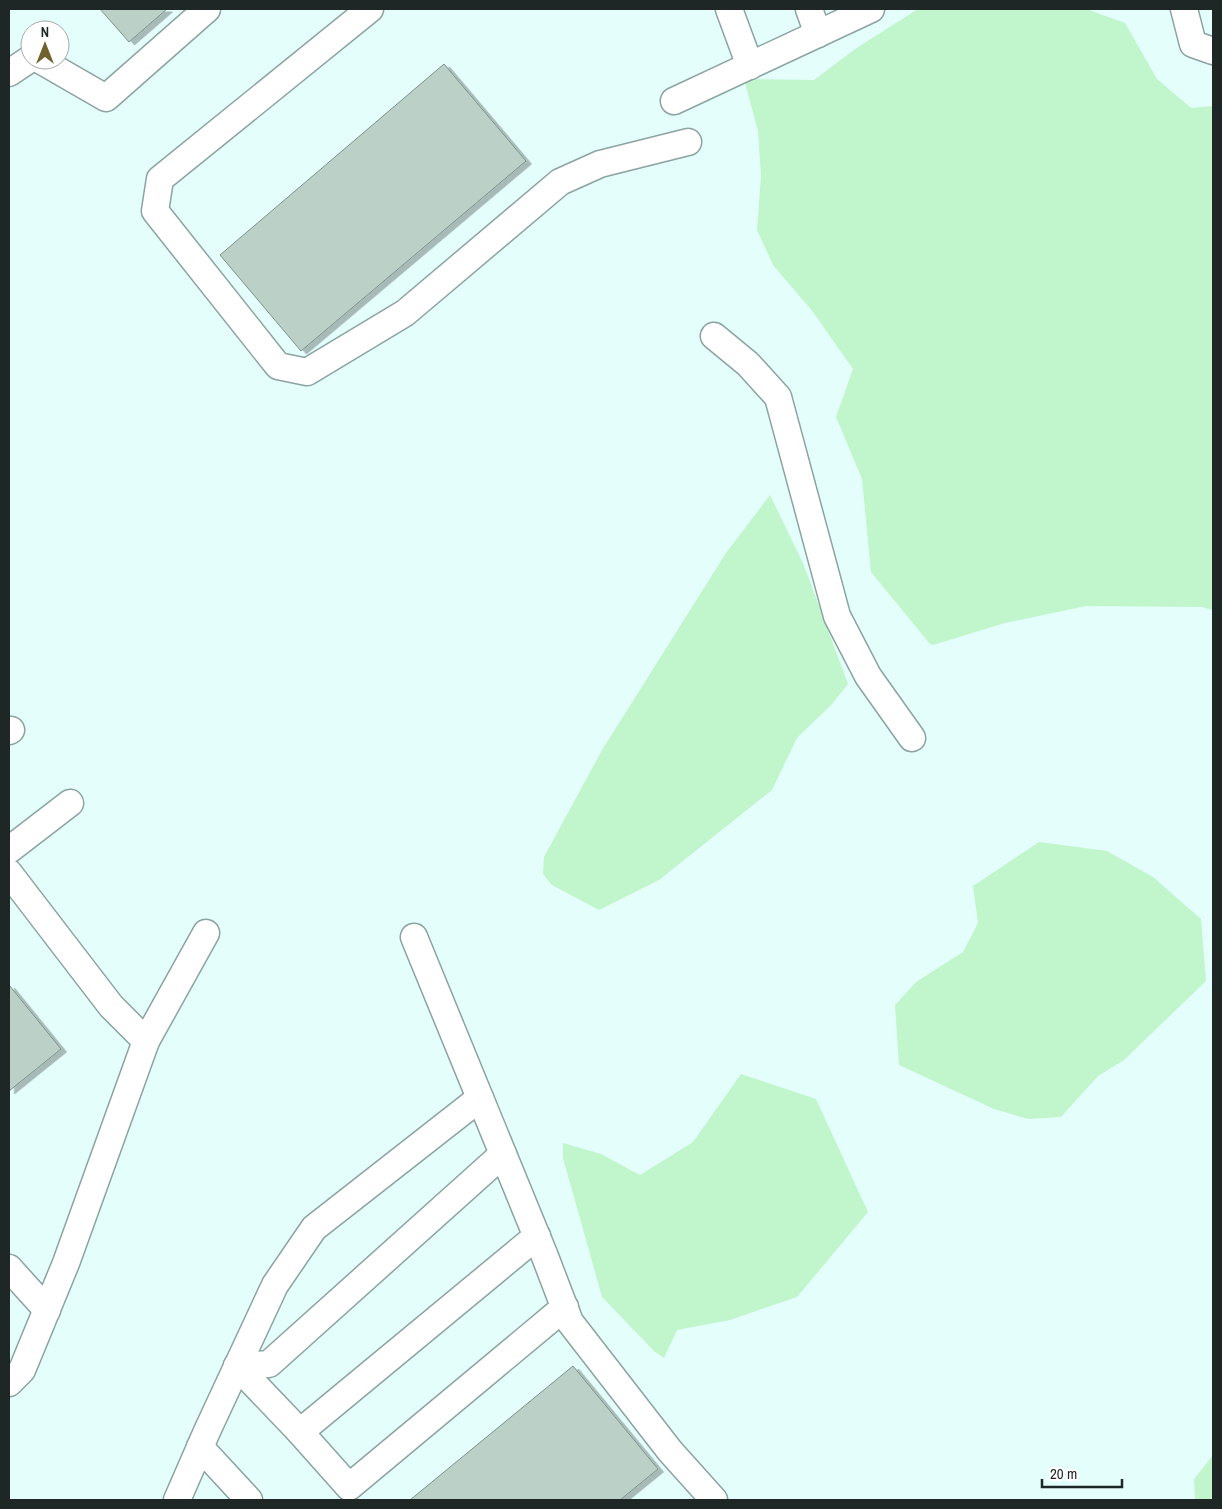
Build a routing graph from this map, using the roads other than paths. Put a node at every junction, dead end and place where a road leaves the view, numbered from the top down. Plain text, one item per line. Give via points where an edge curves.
1 (207, 9) edge
2 (370, 9) edge
3 (729, 9) edge
4 (809, 9) edge
5 (871, 9) edge
6 (1184, 9) edge
7 (818, 34) junction
8 (1213, 51) edge
9 (20, 66) edge
10 (750, 66) junction
11 (57, 70) edge
12 (9, 73) edge
13 (674, 101) dead end
14 (688, 142) dead end
15 (714, 336) dead end
16 (912, 738) dead end
17 (70, 803) dead end
18 (9, 850) edge
19 (9, 873) edge
20 (206, 933) dead end
21 (414, 937) dead end
22 (146, 1041) junction
23 (480, 1098) junction
24 (503, 1154) junction
25 (536, 1236) junction
26 (9, 1268) edge
27 (565, 1307) junction
28 (47, 1310) junction
29 (237, 1366) junction
30 (9, 1383) edge
31 (300, 1432) junction
32 (200, 1447) junction
33 (354, 1494) edge
34 (177, 1500) edge
35 (249, 1500) edge
36 (714, 1500) edge

1 - 11 lane via 106,98
2 - 14 lane via 160,179 155,211 278,366 307,372 405,313 560,182 600,164
3 - 10 lane
4 - 7 lane
5 - 7 lane
6 - 8 lane via 1193,44
7 - 10 lane
9 - 12 lane
10 - 13 lane
15 - 16 lane via 748,364 778,397 837,616 868,676
17 - 18 lane
19 - 22 lane via 111,1006
20 - 22 lane
21 - 23 lane
22 - 28 lane
23 - 24 lane
23 - 29 lane via 314,1228 275,1285
24 - 25 lane
24 - 29 lane via 269,1364
25 - 27 lane
25 - 31 lane
26 - 28 lane
27 - 33 lane
27 - 36 lane via 570,1322 670,1451
28 - 30 lane via 22,1370
29 - 31 lane
29 - 32 lane
31 - 33 lane
32 - 34 lane
32 - 35 lane

